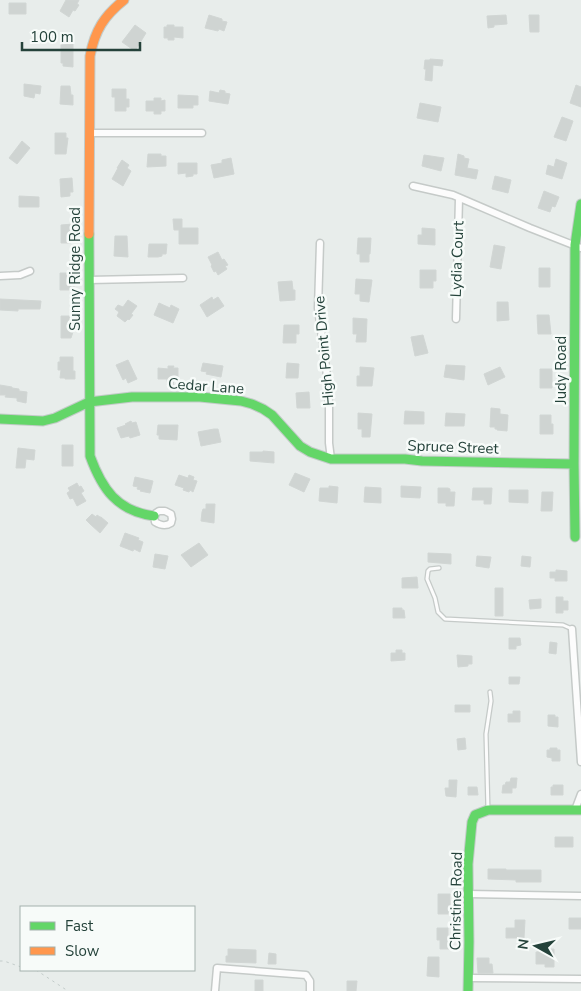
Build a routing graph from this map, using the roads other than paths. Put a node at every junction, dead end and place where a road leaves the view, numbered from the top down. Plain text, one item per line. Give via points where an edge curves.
1 (124, 0) edge
2 (90, 133) junction
3 (202, 134) dead end
4 (413, 186) dead end
5 (460, 198) junction
6 (581, 204) edge
7 (320, 243) dead end
8 (578, 246) edge
9 (30, 271) dead end
10 (0, 276) edge
11 (183, 278) dead end
12 (89, 280) junction
13 (456, 319) dead end
14 (89, 402) junction
15 (0, 419) edge
16 (331, 459) junction
17 (574, 464) junction
18 (154, 516) dead end
19 (575, 537) dead end
20 (439, 568) dead end
21 (572, 629) joint
22 (490, 692) dead end
23 (581, 762) edge
24 (581, 794) edge
25 (488, 810) junction
26 (578, 810) edge
27 (469, 894) junction
28 (581, 896) edge
29 (469, 978) junction
30 (581, 979) edge
31 (215, 991) edge
32 (310, 991) edge
33 (468, 991) edge

1 - 2 street, Sunny Ridge Road via 104,18 92,41
2 - 3 street
2 - 12 street, Sunny Ridge Road
4 - 5 street
5 - 8 street
5 - 13 street, Lydia Court
6 - 8 street, Judy Road
7 - 16 street, High Point Drive via 318,308 328,390
8 - 17 street, Judy Road
9 - 10 street
11 - 12 street
12 - 14 street, Sunny Ridge Road
14 - 15 street via 43,422
14 - 16 street, Cedar Lane via 132,397 241,401 272,415 300,446
14 - 18 street, Sunny Ridge Road via 90,456 101,484 118,503
16 - 17 street, Spruce Street
17 - 19 street, Judy Road
20 - 21 lane via 428,571 427,579 438,612 445,619
21 - 23 street
22 - 25 lane via 486,734
24 - 26 street
25 - 26 street
25 - 27 street, Christine Road via 475,815 472,822
27 - 28 street
27 - 29 street, Christine Road
29 - 30 street
29 - 33 street, Christine Road
31 - 32 street via 217,968 306,975

